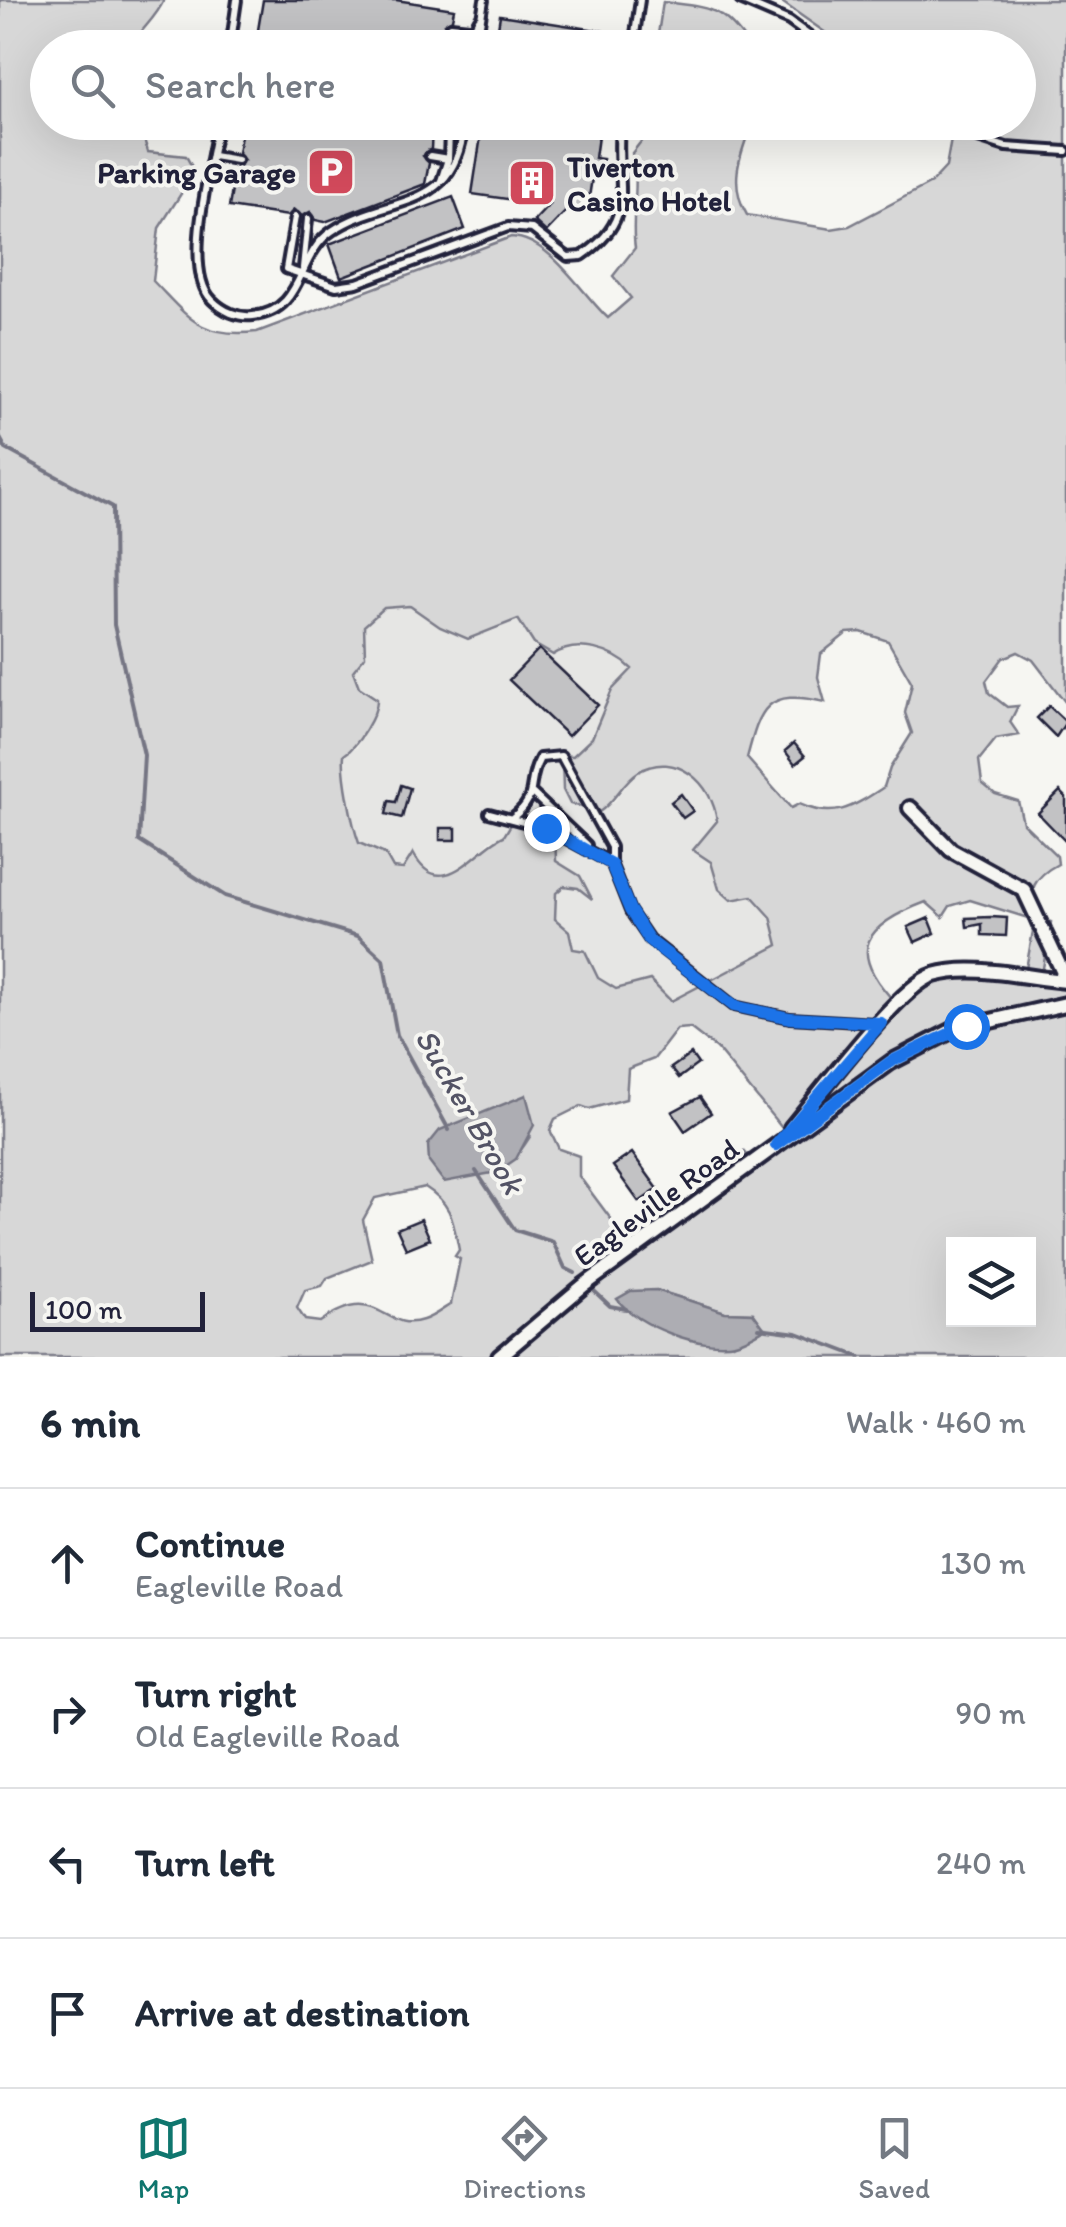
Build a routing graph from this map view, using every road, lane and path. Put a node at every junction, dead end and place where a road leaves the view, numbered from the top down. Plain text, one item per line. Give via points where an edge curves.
1 (237, 0) edge
2 (484, 0) edge
3 (640, 0) edge
4 (740, 0) edge
5 (481, 16) junction
6 (451, 26) dead end
7 (471, 28) joint
8 (233, 30) edge
9 (479, 30) edge
10 (636, 30) edge
11 (801, 30) edge
12 (215, 140) edge
13 (449, 140) edge
14 (462, 140) edge
15 (618, 140) edge
16 (984, 140) edge
17 (1066, 152) edge
18 (213, 156) junction
19 (430, 156) dead end
20 (448, 159) junction
21 (237, 160) dead end
22 (437, 186) junction
23 (295, 217) dead end
24 (308, 219) dead end
25 (302, 274) junction
26 (533, 794) junction
27 (910, 808) dead end
28 (490, 813) dead end
29 (512, 818) junction
30 (592, 850) junction
31 (611, 864) junction
32 (1066, 980) edge
33 (1066, 1004) edge
34 (881, 1023) junction
35 (776, 1145) junction
36 (499, 1357) edge

1 - 8 lane
2 - 5 lane
3 - 10 lane
4 - 11 lane
5 - 7 lane
5 - 9 lane
6 - 7 lane
12 - 18 lane
13 - 20 lane
14 - 22 lane via 456,165
15 - 25 lane via 620,209 582,256 568,257 532,228 514,226 346,286
16 - 17 lane
18 - 21 lane
18 - 25 lane via 197,260 207,295 230,313 260,316 291,297
19 - 20 lane
20 - 22 lane
22 - 25 lane via 334,230
23 - 25 lane via 286,269
24 - 25 lane
26 - 29 lane
26 - 30 lane
26 - 31 lane via 530,776 540,758 561,756 610,847
27 - 32 street via 951,850 1024,890
28 - 29 lane
29 - 30 lane
30 - 31 lane
31 - 34 lane via 649,940 734,1006 790,1018
32 - 34 street via 934,975
33 - 35 street, Eagleville Road via 988,1018 928,1040
34 - 35 street
35 - 36 street, Eagleville Road via 583,1286

